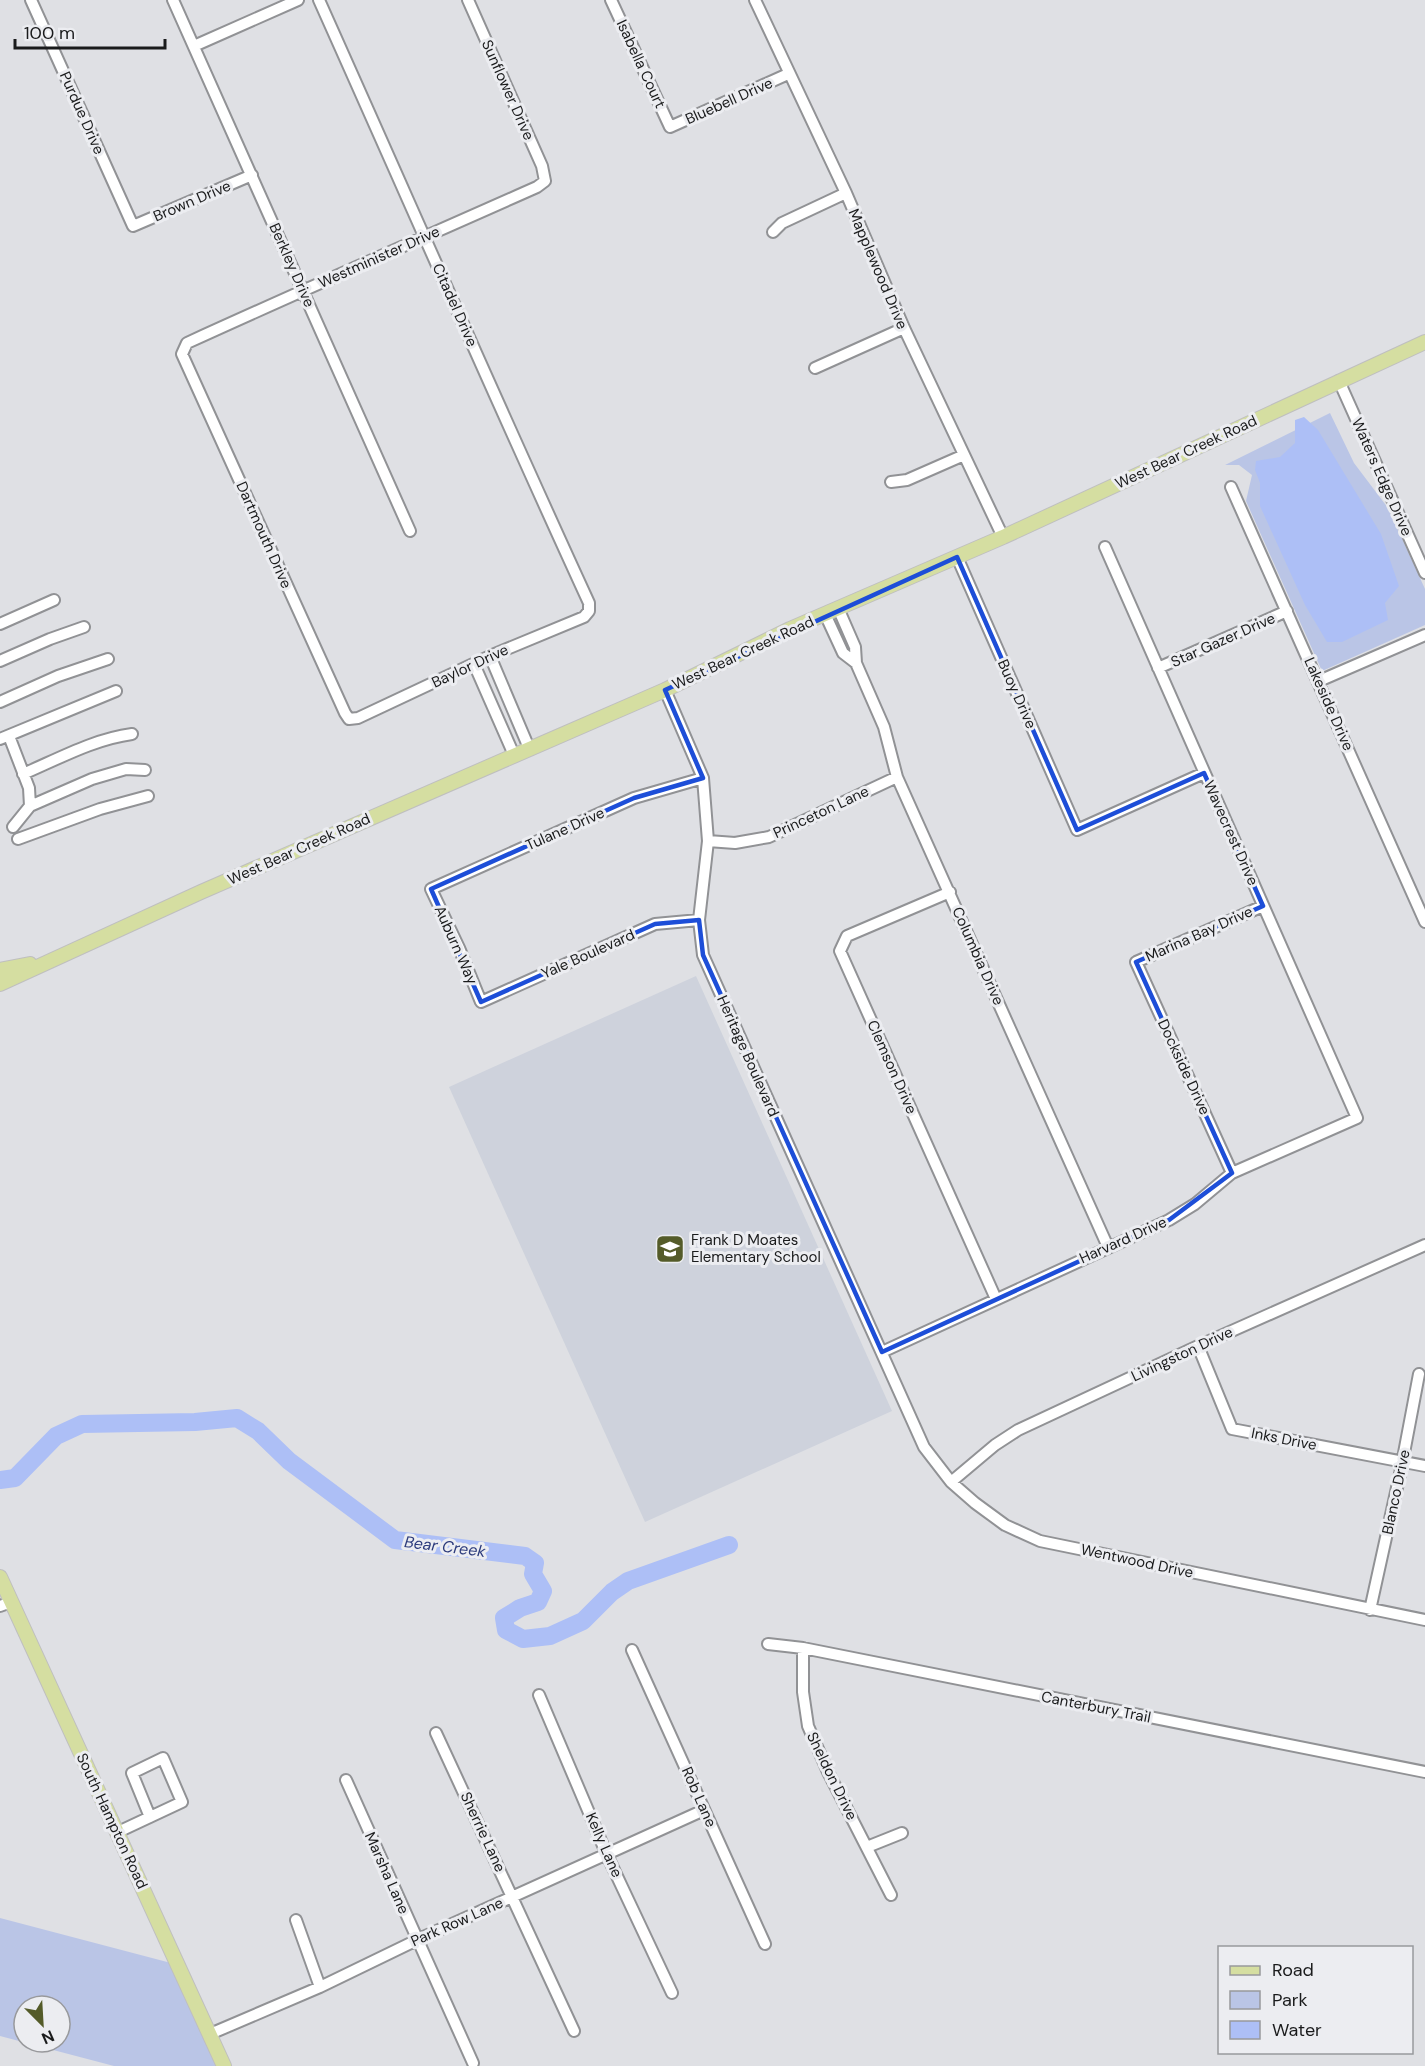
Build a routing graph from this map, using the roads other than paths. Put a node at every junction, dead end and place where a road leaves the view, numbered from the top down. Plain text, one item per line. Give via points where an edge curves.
1 (31, 0) edge
2 (173, 0) edge
3 (298, 0) edge
4 (319, 0) edge
5 (468, 0) edge
6 (612, 0) edge
7 (755, 0) edge
8 (194, 46) junction
9 (788, 74) junction
10 (670, 127) joint
11 (252, 175) junction
12 (545, 181) joint
13 (846, 193) junction
14 (133, 226) joint
15 (772, 231) dead end
16 (425, 237) junction
17 (303, 291) junction
18 (904, 328) junction
19 (1425, 342) edge
20 (183, 349) joint
21 (815, 368) dead end
22 (1339, 381) junction
23 (964, 455) junction
24 (891, 482) dead end
25 (1231, 487) dead end
26 (410, 531) dead end
27 (1003, 537) junction
28 (1105, 547) dead end
29 (957, 557) junction
30 (1425, 573) edge
31 (54, 600) dead end
32 (838, 608) junction
33 (589, 611) joint
34 (1287, 611) junction
35 (825, 614) junction
36 (0, 624) edge
37 (84, 627) dead end
38 (1425, 635) edge
39 (490, 656) junction
40 (108, 659) dead end
41 (0, 661) edge
42 (856, 663) junction
43 (474, 664) junction
44 (1158, 668) junction
45 (1319, 681) junction
46 (665, 690) junction
47 (116, 691) dead end
48 (0, 702) edge
49 (349, 719) joint
50 (132, 734) dead end
51 (5, 737) edge
52 (530, 748) junction
53 (514, 755) junction
54 (145, 770) dead end
55 (1204, 773) junction
56 (23, 774) junction
57 (897, 777) junction
58 (703, 778) junction
59 (148, 796) dead end
60 (30, 806) junction
61 (14, 827) dead end
62 (18, 839) dead end
63 (708, 841) junction
64 (431, 889) joint
65 (950, 892) junction
66 (1263, 906) junction
67 (699, 920) junction
68 (1425, 922) edge
69 (58, 957) junction
70 (1136, 962) joint
71 (0, 970) edge
72 (0, 984) edge
73 (481, 1002) joint
74 (1357, 1118) joint
75 (1232, 1173) junction
76 (1425, 1245) edge
77 (1108, 1247) junction
78 (996, 1299) junction
79 (1198, 1346) junction
80 (882, 1352) junction
81 (1419, 1374) dead end
82 (906, 1407) joint
83 (1402, 1462) junction
84 (1425, 1466) edge
85 (951, 1482) junction
86 (0, 1577) edge
87 (6, 1604) edge
88 (1370, 1610) junction
89 (1425, 1620) edge
90 (768, 1644) dead end
91 (803, 1648) junction
92 (632, 1650) dead end
93 (539, 1695) dead end
94 (436, 1732) dead end
95 (1425, 1772) edge
96 (346, 1780) dead end
97 (704, 1810) junction
98 (150, 1817) junction
99 (118, 1832) junction
100 (902, 1833) dead end
101 (867, 1847) junction
102 (607, 1855) junction
103 (891, 1895) dead end
104 (514, 1897) junction
105 (296, 1920) dead end
106 (417, 1940) junction
107 (765, 1944) dead end
108 (320, 1987) junction
109 (672, 1993) dead end
110 (574, 2031) dead end
111 (210, 2034) junction
112 (473, 2063) dead end
113 (224, 2066) edge

1 - 14 street, Purdue Drive
2 - 8 street, Berkley Drive
3 - 8 street
4 - 16 street, Citadel Drive
5 - 12 street, Sunflower Drive via 542,166
6 - 10 street, Isabella Court
7 - 9 street, Mapplewood Drive
8 - 11 street, Berkley Drive
9 - 10 street, Bluebell Drive
9 - 13 street, Mapplewood Drive
11 - 14 street, Brown Drive
11 - 17 street, Berkley Drive
12 - 16 street, Westminister Drive
13 - 15 street
13 - 18 street, Mapplewood Drive
16 - 17 street, Westminister Drive
16 - 33 street, Citadel Drive via 589,603
17 - 20 street, Westminister Drive via 187,343
17 - 26 street, Berkley Drive
18 - 21 street
18 - 23 street, Mapplewood Drive
19 - 22 main road, West Bear Creek Road
20 - 49 street, Dartmouth Drive
22 - 27 main road, West Bear Creek Road
22 - 30 street, Waters Edge Drive
23 - 24 street via 907,480
23 - 27 street, Mapplewood Drive
25 - 34 street, Lakeside Drive
27 - 29 main road, West Bear Creek Road
28 - 44 street, Wavecrest Drive
29 - 32 main road, West Bear Creek Road
29 - 55 street, Buoy Drive via 1077,830
31 - 36 street
32 - 35 main road, West Bear Creek Road
32 - 42 street, Columbia Drive via 855,647
33 - 39 street, Baylor Drive via 584,617
34 - 44 street, Star Gazer Drive
34 - 45 street, Lakeside Drive
35 - 42 street, Columbia Drive via 843,653
35 - 46 main road, West Bear Creek Road
37 - 41 street
38 - 45 street
39 - 43 street, Baylor Drive
39 - 52 street
40 - 48 street
42 - 57 street, Columbia Drive via 884,727
43 - 49 street, Baylor Drive
43 - 53 street
44 - 55 street, Wavecrest Drive
45 - 68 street, Lakeside Drive
46 - 52 main road, West Bear Creek Road
46 - 58 street, Heritage Boulevard
47 - 51 street
50 - 56 street via 88,746
51 - 56 street
52 - 53 main road, West Bear Creek Road
53 - 69 main road, West Bear Creek Road
54 - 60 street via 126,770 92,779
55 - 66 street, Wavecrest Drive
56 - 60 street
57 - 63 street, Princeton Lane via 769,837 735,843
57 - 65 street, Columbia Drive
58 - 63 street, Heritage Boulevard
58 - 64 street, Tulane Drive via 634,798
59 - 62 street
60 - 61 street
63 - 67 street, Heritage Boulevard
64 - 73 street, Auburn Way
65 - 77 street, Columbia Drive
65 - 78 street, Clemson Drive via 847,936 840,951
66 - 70 street, Marina Bay Drive
66 - 74 street, Wavecrest Drive
67 - 73 street, Yale Boulevard via 655,924
67 - 80 street, Heritage Boulevard via 703,956
69 - 71 main road, West Bear Creek Road
69 - 72 main road, West Bear Creek Road
70 - 75 street, Dockside Drive
74 - 75 street, Harvard Drive
75 - 77 street, Harvard Drive via 1169,1220
76 - 79 street, Livingston Drive
77 - 78 street, Harvard Drive
78 - 80 street, Harvard Drive
79 - 83 street, Inks Drive via 1232,1429
79 - 85 street, Livingston Drive via 1018,1430
80 - 82 street, Heritage Boulevard
81 - 83 street, Blanco Drive
82 - 85 street, Wentwood Drive via 924,1447
83 - 84 street, Inks Drive
83 - 88 street, Blanco Drive
85 - 88 street, Wentwood Drive via 1005,1525 1040,1541
86 - 87 main road, South Hampton Road
87 - 99 main road, South Hampton Road
88 - 89 street, Wentwood Drive
90 - 91 street, Canterbury Trail
91 - 95 street, Canterbury Trail
91 - 101 street, Sheldon Drive via 808,1726
92 - 97 street, Rob Lane
93 - 102 street, Kelly Lane
94 - 104 street, Sherrie Lane
96 - 106 street, Marsha Lane
97 - 102 street, Park Row Lane
97 - 107 street, Rob Lane
98 - 98 street via 182,1802 163,1758 132,1773
98 - 99 street
99 - 111 main road, South Hampton Road
100 - 101 street
101 - 103 street, Sheldon Drive
102 - 104 street, Park Row Lane
102 - 109 street, Kelly Lane
104 - 106 street, Park Row Lane
104 - 110 street, Sherrie Lane
105 - 108 street
106 - 108 street, Park Row Lane
106 - 112 street, Marsha Lane
108 - 111 street, Park Row Lane
111 - 113 main road, South Hampton Road

